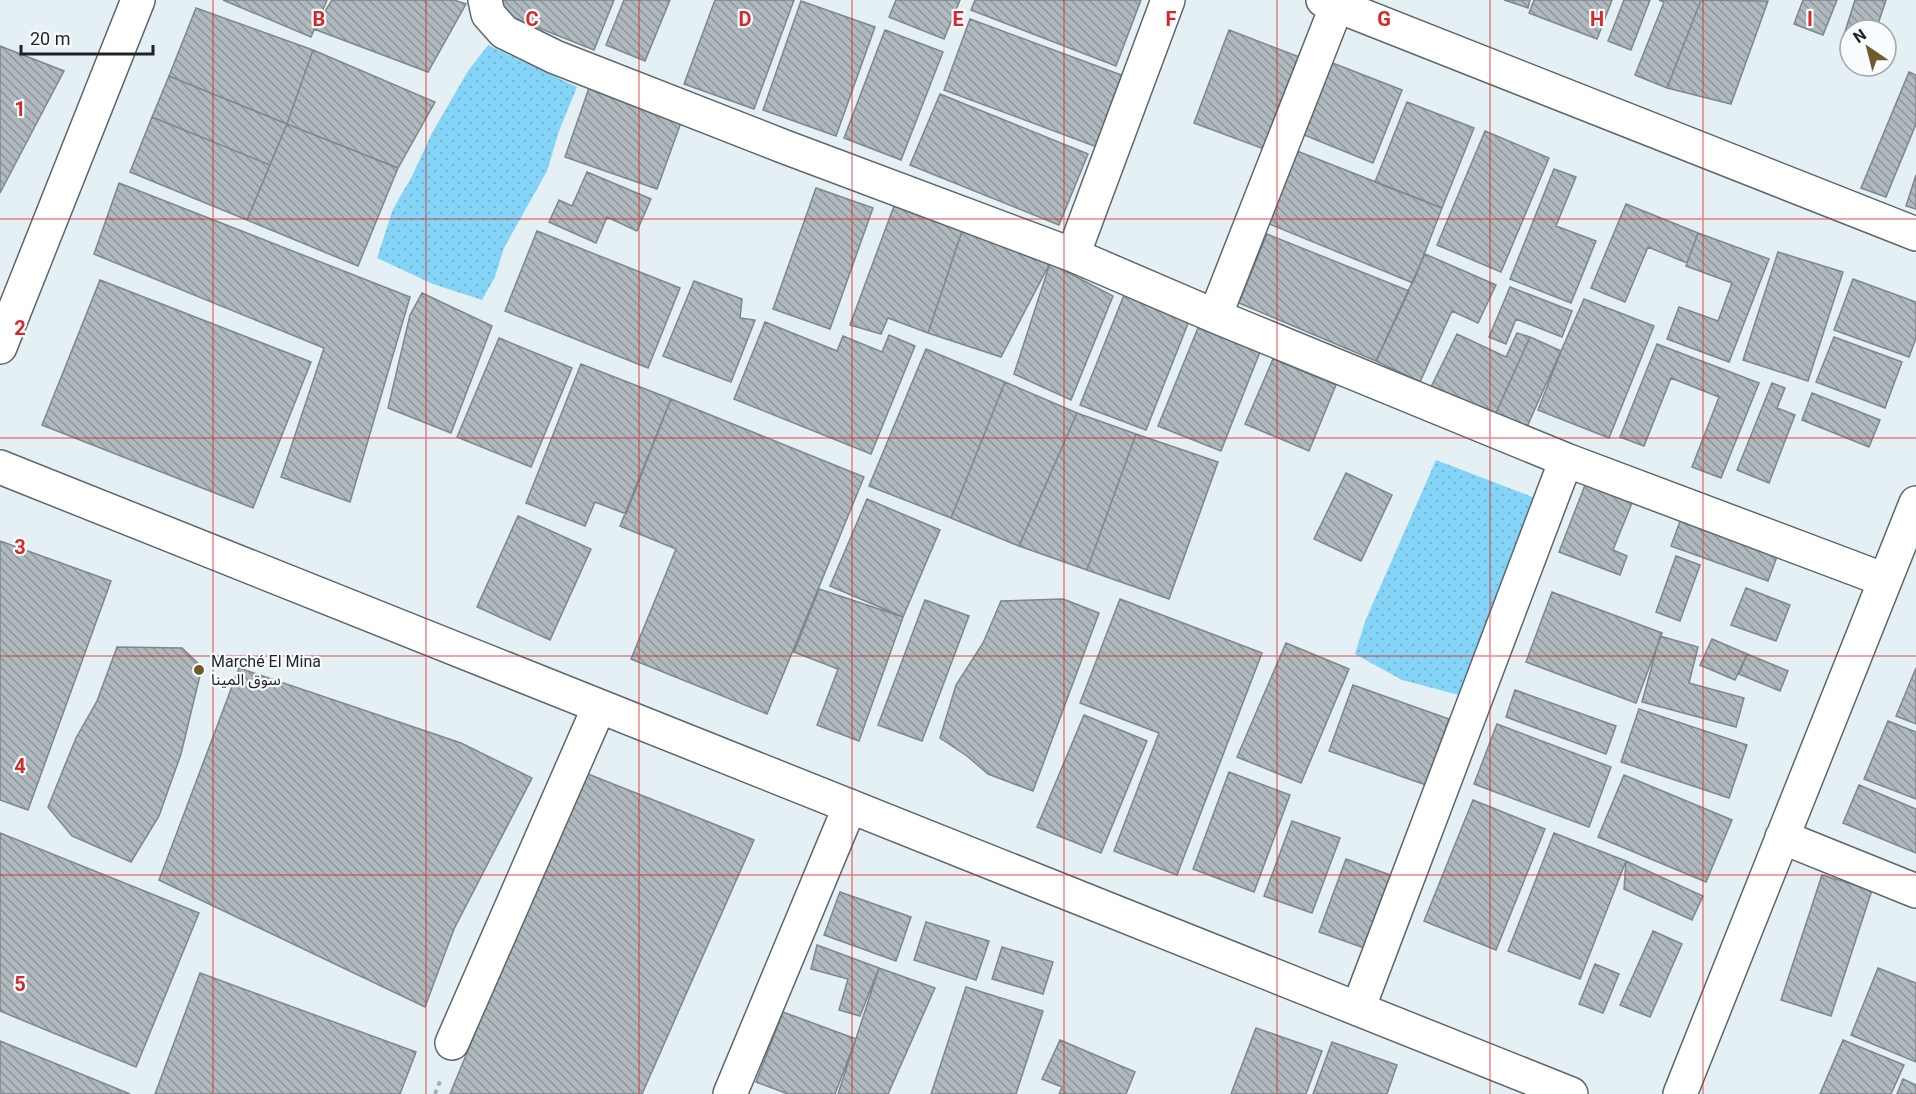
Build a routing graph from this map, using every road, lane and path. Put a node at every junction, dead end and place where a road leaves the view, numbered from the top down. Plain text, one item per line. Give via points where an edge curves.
1 (138, 0) edge
2 (485, 0) edge
3 (1168, 0) edge
4 (1333, 2) edge
5 (1916, 234) edge
6 (1073, 255) junction
7 (1215, 316) junction
8 (0, 347) edge
9 (1566, 460) junction
10 (0, 467) edge
11 (1916, 503) edge
12 (1885, 580) junction
13 (599, 706) junction
14 (850, 806) junction
15 (1782, 837) junction
16 (1916, 891) edge
17 (1358, 1009) junction
18 (452, 1043) dead end
19 (730, 1094) edge
20 (1571, 1094) edge
21 (1680, 1094) edge

1 - 8 street
2 - 6 street via 488,14 504,32 555,57
3 - 6 street
4 - 5 street
4 - 7 street
6 - 7 street
7 - 9 street
9 - 12 street
9 - 17 street
10 - 13 street
11 - 12 street
12 - 15 street
13 - 14 street
13 - 18 street
14 - 17 street
14 - 19 street
15 - 16 street
15 - 21 street
17 - 20 street

